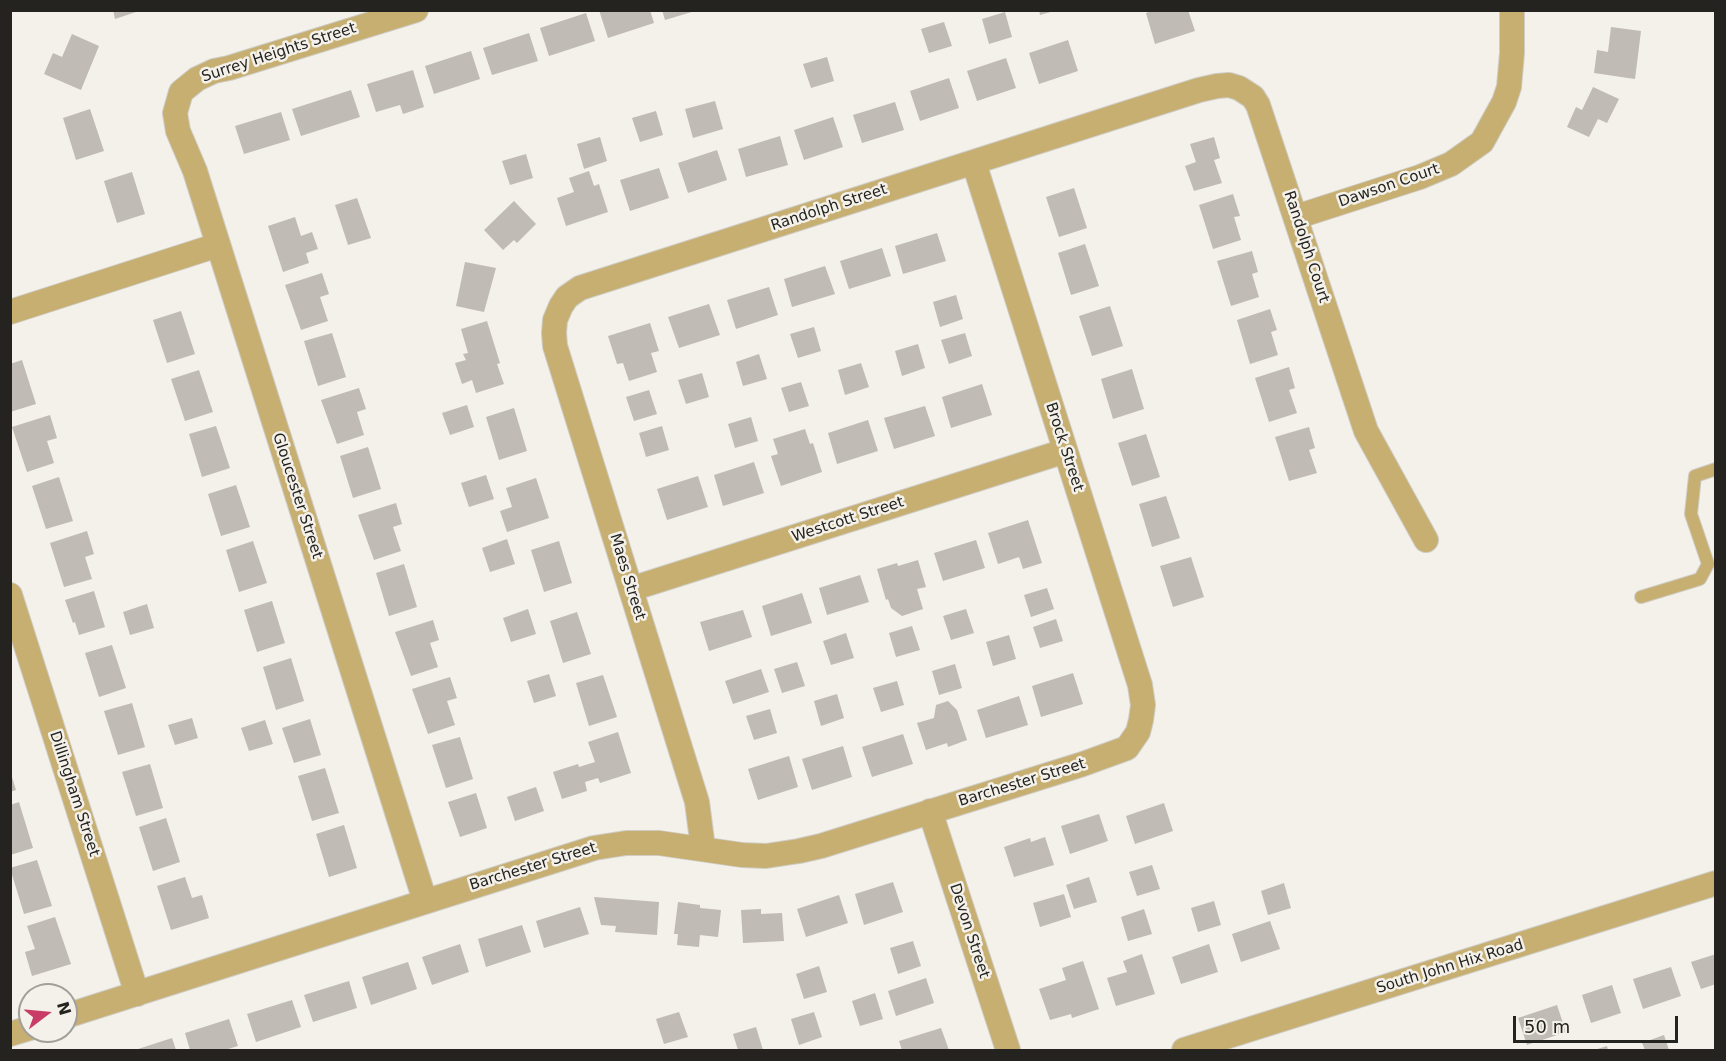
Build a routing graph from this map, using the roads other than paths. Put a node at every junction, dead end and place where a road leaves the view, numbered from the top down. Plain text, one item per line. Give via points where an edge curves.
1 (416, 10) edge
2 (1512, 10) edge
3 (181, 92) joint
4 (1104, 120) joint
5 (974, 163) junction
6 (1296, 217) junction
7 (218, 245) junction
8 (561, 306) joint
9 (10, 312) edge
10 (1065, 451) junction
11 (1716, 469) edge
12 (1426, 540) dead end
13 (631, 589) junction
14 (10, 595) edge
15 (1641, 597) dead end
16 (1138, 732) joint
17 (930, 811) junction
18 (703, 848) junction
19 (1716, 883) edge
20 (425, 901) junction
21 (137, 994) junction
22 (78, 1012) edge
23 (1008, 1050) edge
24 (1184, 1050) edge

1 - 3 street, Surrey Heights Street via 214,71
2 - 6 street, Dawson Court via 1509,87 1482,142 1451,164 1420,177
3 - 7 street, Gloucester Street via 175,113 178,131
4 - 5 street, Randolph Street
4 - 6 street, Randolph Court via 1199,90 1239,88 1258,105
5 - 8 street, Randolph Street via 592,283 567,297
5 - 10 street, Brock Street
6 - 12 street, Randolph Court via 1366,431
7 - 9 street
7 - 20 street, Gloucester Street
8 - 13 street, Maes Street via 555,320 555,346
10 - 13 street, Westcott Street
10 - 16 street, Brock Street via 1140,685 1143,705
11 - 15 lane via 1695,476 1691,514 1708,564 1700,579
13 - 18 street, Maes Street via 697,802
14 - 21 street, Dillingham Street
16 - 17 street, Barchester Street via 1132,743 1118,753
17 - 18 street, Barchester Street via 800,851 766,856
17 - 23 street, Devon Street
18 - 20 street, Barchester Street via 659,843 594,848
19 - 24 street, South John Hix Road
20 - 21 street, Barchester Street
21 - 22 street, Barchester Street

